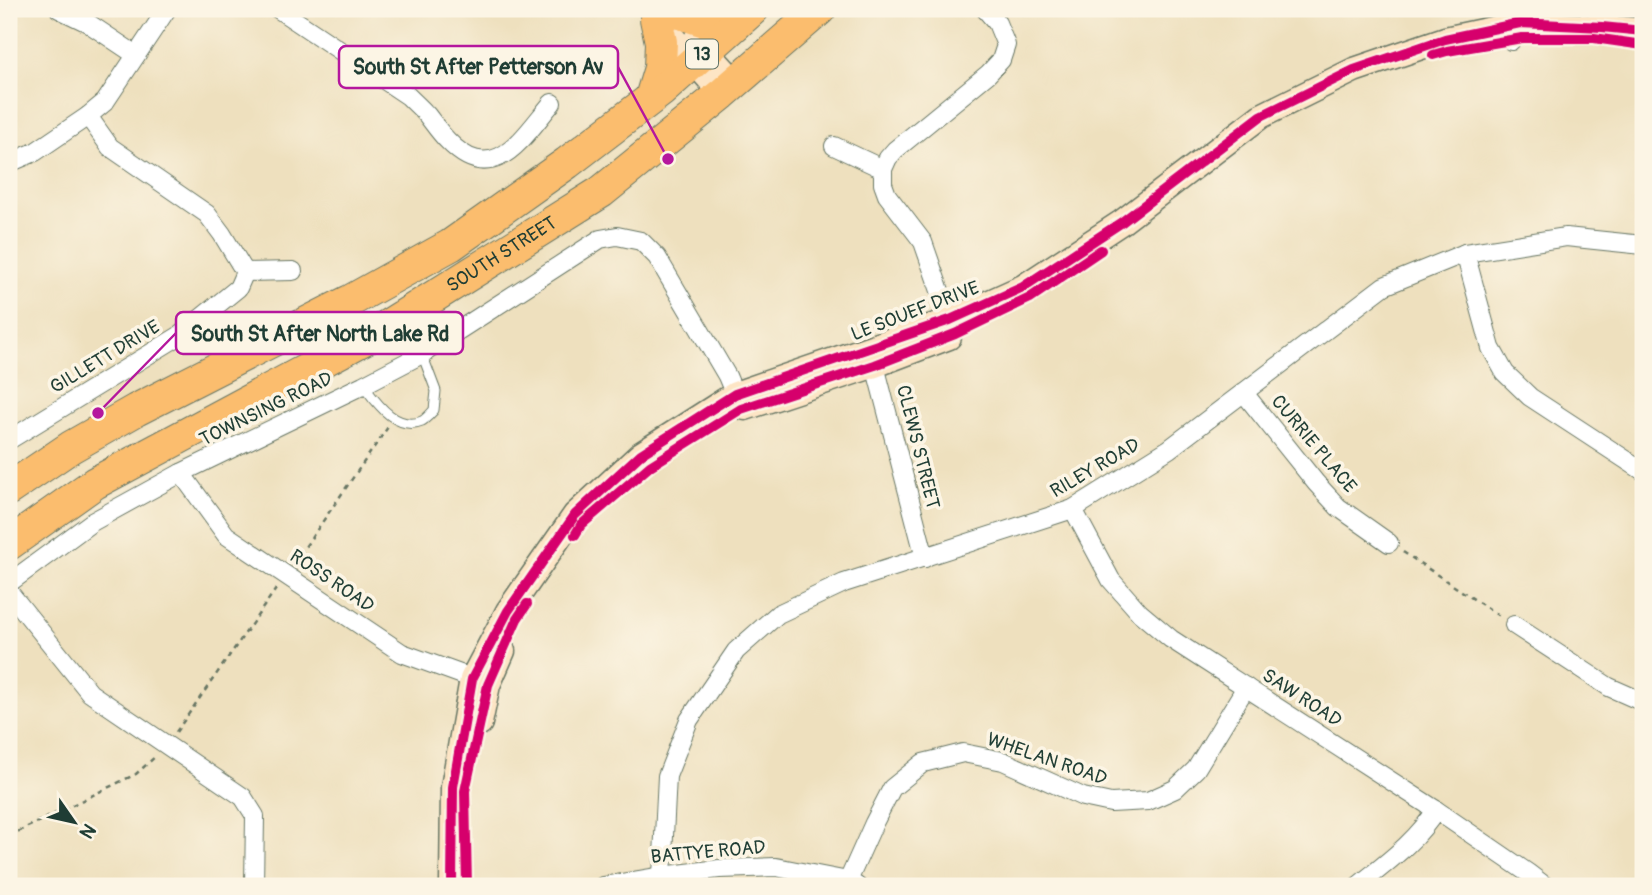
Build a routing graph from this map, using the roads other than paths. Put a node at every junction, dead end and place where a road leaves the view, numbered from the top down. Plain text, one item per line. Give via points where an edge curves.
1 (59, 9) edge
2 (167, 9) edge
3 (278, 9) edge
4 (820, 9) edge
5 (985, 9) edge
6 (660, 11) edge
7 (745, 16) edge
8 (1514, 24) edge
9 (1643, 31) edge
10 (1643, 45) edge
11 (136, 55) junction
12 (700, 56) junction
13 (729, 88) junction
14 (651, 98) junction
15 (552, 103) dead end
16 (88, 116) junction
17 (834, 146) dead end
18 (9, 163) edge
19 (883, 169) junction
20 (1643, 245) edge
21 (1465, 253) junction
22 (293, 271) dead end
23 (245, 272) junction
24 (953, 327) junction
25 (422, 354) junction
26 (873, 356) junction
27 (363, 385) junction
28 (1244, 393) junction
29 (738, 402) junction
30 (9, 440) edge
31 (1643, 471) edge
32 (181, 473) junction
33 (9, 489) edge
34 (1073, 509) junction
35 (1389, 543) road end
36 (9, 544) edge
37 (925, 558) junction
38 (9, 583) edge
39 (9, 592) edge
40 (1514, 625) road end
41 (480, 682) junction
42 (1246, 687) junction
43 (1643, 702) edge
44 (1436, 810) junction
45 (662, 876) junction
46 (853, 884) edge
47 (254, 886) edge
48 (452, 886) edge
49 (467, 886) edge
50 (603, 886) edge
51 (1358, 886) edge
52 (1545, 886) edge

1 - 11 street
2 - 11 street
3 - 15 street via 408,96 445,139 475,160 491,161 505,155
4 - 13 highway, SOUTH STREET / 13
5 - 19 street via 1006,45 1001,60 895,150
6 - 7 highway via 712,23
6 - 12 street
6 - 14 highway via 660,68
7 - 12 highway, SOUTH STREET / 13
8 - 9 street, LE SOUEF DRIVE
8 - 10 street, LE SOUEF DRIVE
8 - 24 street, LE SOUEF DRIVE via 1447,51 1358,78 1266,125 1127,232 1030,299
11 - 16 street via 105,102
12 - 13 street
12 - 14 highway, SOUTH STREET / 13
13 - 36 highway, SOUTH STREET / 13 via 601,192 379,331 95,483
14 - 33 highway, SOUTH STREET / 13 via 451,246 136,410
16 - 18 street via 35,152
16 - 23 street via 110,146 206,214
17 - 19 street
19 - 24 street via 887,195 923,242
20 - 21 street, RILEY ROAD via 1566,236
21 - 28 street, RILEY ROAD via 1384,286
21 - 31 street via 1491,348 1504,373 1530,397
22 - 23 street
23 - 30 street, GILLETT DRIVE via 238,288 179,336
24 - 26 street, LE SOUEF DRIVE
25 - 27 street, TOWNSING ROAD
25 - 27 lane via 436,391 434,410 422,421 393,419
25 - 29 street, TOWNSING ROAD via 600,239 617,236 641,241 657,257
26 - 29 street, LE SOUEF DRIVE
26 - 37 street, CLEWS STREET
27 - 32 street, TOWNSING ROAD
28 - 34 street, RILEY ROAD via 1169,449
28 - 35 street, CURRIE PLACE via 1338,507
29 - 41 street, LE SOUEF DRIVE via 650,466 581,525
32 - 38 street, TOWNSING ROAD via 92,522
32 - 41 street, ROSS ROAD via 226,535 402,653
34 - 37 street, RILEY ROAD
34 - 42 street, SAW ROAD via 1111,580 1140,613 1171,639
37 - 45 street, RILEY ROAD via 844,583 778,614 736,651 689,719 667,776
39 - 47 street via 90,693 243,797 256,817
40 - 43 street via 1609,687
41 - 48 street, LE SOUEF DRIVE via 453,787
41 - 49 street, LE SOUEF DRIVE via 465,791
42 - 44 street, SAW ROAD
42 - 46 street, WHELAN ROAD via 1196,769 1175,789 1148,801 1111,803 1083,797 1003,761 964,753 923,763 892,788 874,822
44 - 51 street via 1407,846
44 - 52 street, SAW ROAD
45 - 46 street, BATTYE ROAD via 776,867
45 - 50 street, BATTYE ROAD

